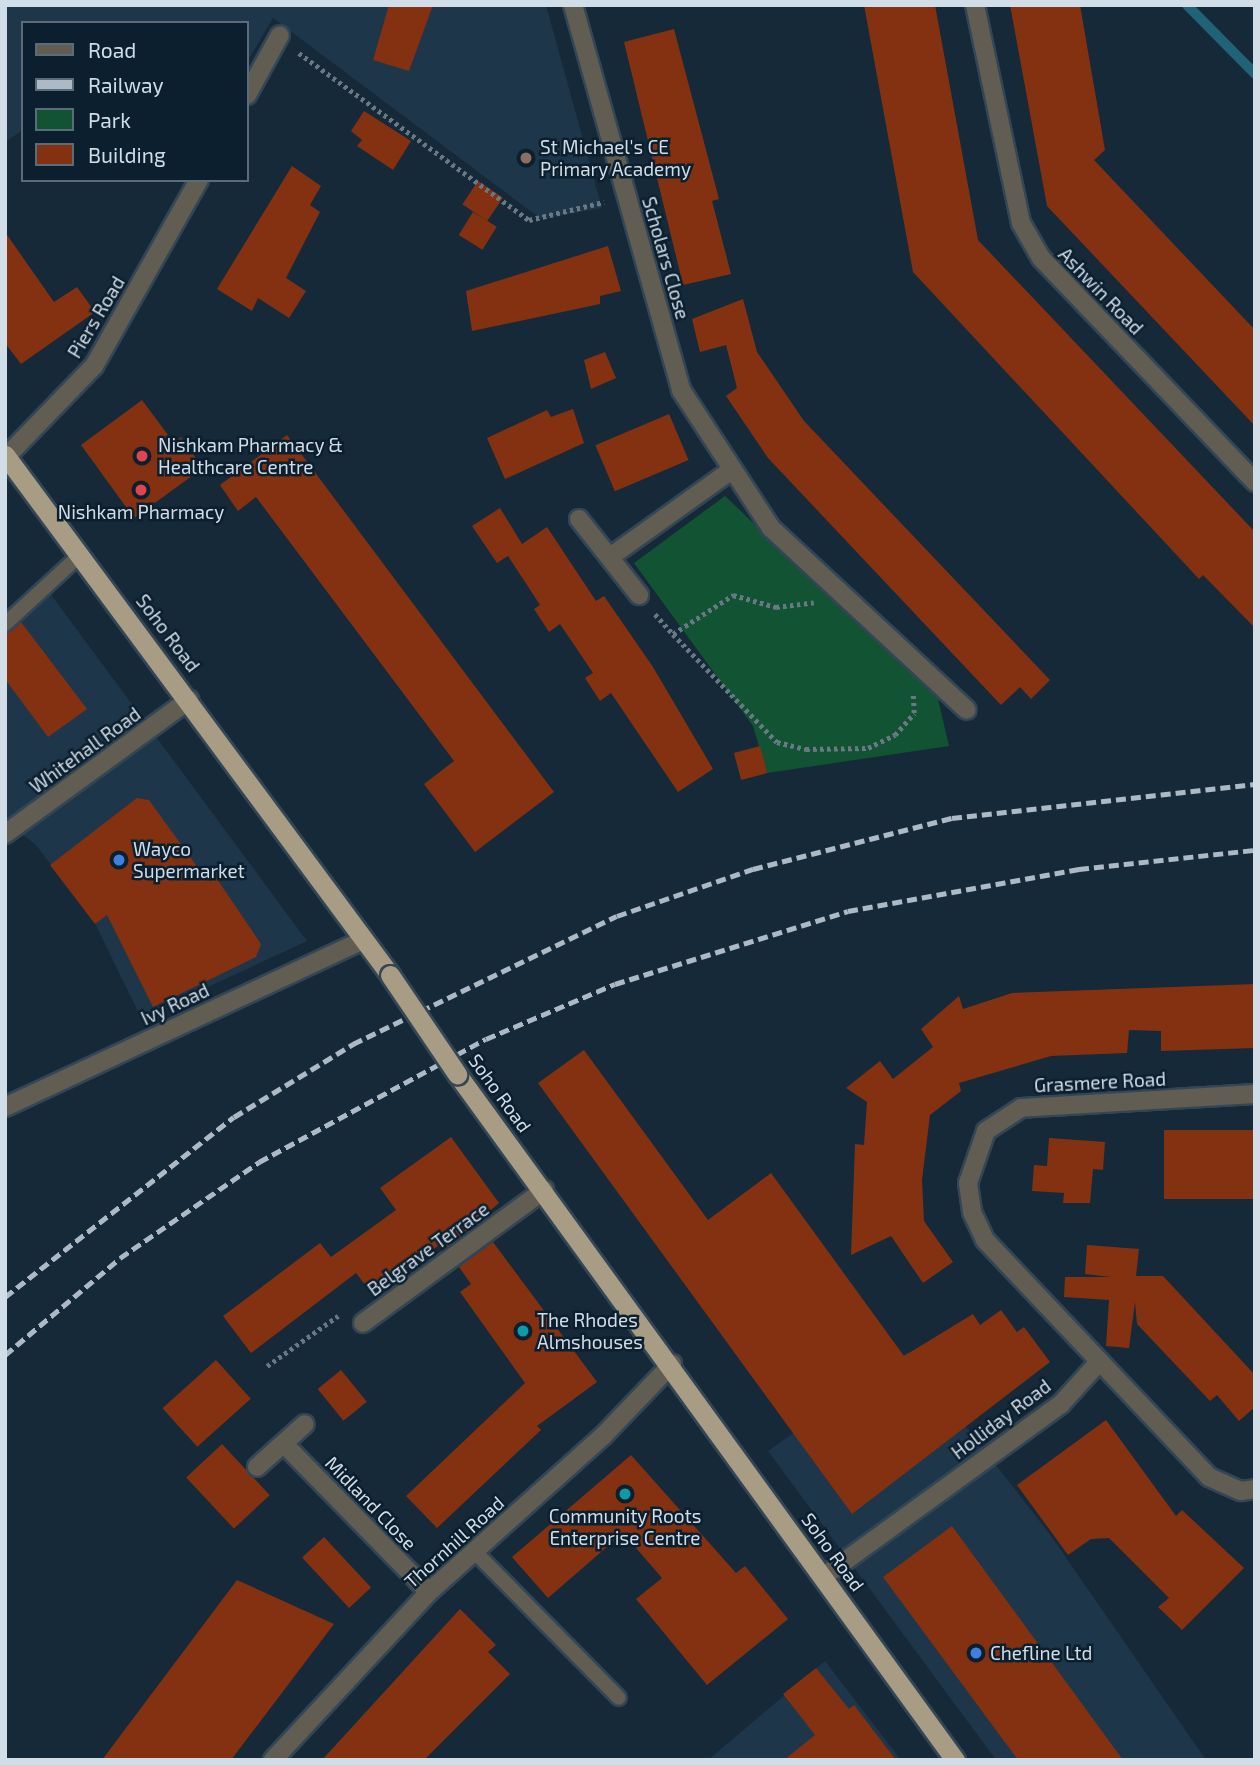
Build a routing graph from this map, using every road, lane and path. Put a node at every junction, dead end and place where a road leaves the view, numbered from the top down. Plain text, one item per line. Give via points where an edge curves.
1 (573, 5) edge
2 (975, 5) edge
3 (280, 36) joint
4 (248, 93) edge
5 (198, 182) edge
6 (626, 196) junction
7 (6, 456) edge
8 (730, 471) junction
9 (1255, 482) edge
10 (579, 519) dead end
11 (80, 555) junction
12 (610, 557) junction
13 (828, 585) junction
14 (639, 595) joint
15 (816, 601) junction
16 (825, 610) dead end
17 (5, 624) edge
18 (673, 634) junction
19 (903, 684) dead end
20 (189, 700) junction
21 (967, 710) dead end
22 (5, 834) edge
23 (363, 940) junction
24 (1255, 1094) edge
25 (5, 1108) edge
26 (544, 1190) junction
27 (363, 1322) joint
28 (1099, 1362) junction
29 (672, 1364) junction
30 (267, 1366) dead end
31 (305, 1424) dead end
32 (284, 1444) junction
33 (257, 1468) dead end
34 (1255, 1489) edge
35 (474, 1551) junction
36 (822, 1577) junction
37 (429, 1592) junction
38 (619, 1698) dead end
39 (274, 1760) edge
40 (955, 1760) edge

1 - 6 street, Scholars Close
2 - 9 street, Ashwin Road via 1021,223 1034,247
3 - 4 street
3 - 6 path via 319,71 515,204 529,220
5 - 7 street, Piers Road via 94,366
6 - 8 street, Scholars Close via 681,390
7 - 11 highway, Soho Road
8 - 12 street
8 - 13 street, Scholars Close via 771,528
10 - 12 street
11 - 17 lane
11 - 20 highway, Soho Road
12 - 14 street
13 - 15 path
13 - 21 street, Scholars Close
14 - 18 path
15 - 16 path
15 - 18 path via 810,607 776,607 733,595
18 - 19 path via 777,742 806,749 868,748 895,735 914,713 913,693
20 - 22 street, Whitehall Road
20 - 23 highway, Soho Road
23 - 25 street, Ivy Road
23 - 26 highway, Soho Road, bridge
24 - 28 street, Grasmere Road via 1021,1108 986,1131 968,1182 972,1212 985,1240
26 - 27 street, Belgrave Terrace
26 - 29 highway, Soho Road
27 - 30 path, Belgrave Terrace via 344,1312
28 - 34 street via 1209,1476 1241,1491
28 - 36 street, Holliday Road via 1061,1404
29 - 35 street, Thornhill Road via 603,1436
29 - 36 highway, Soho Road
31 - 32 street
32 - 33 street
32 - 37 street, Midland Close
35 - 37 street, Thornhill Road
35 - 38 lane
36 - 40 highway, Soho Road
37 - 39 street, Thornhill Road

